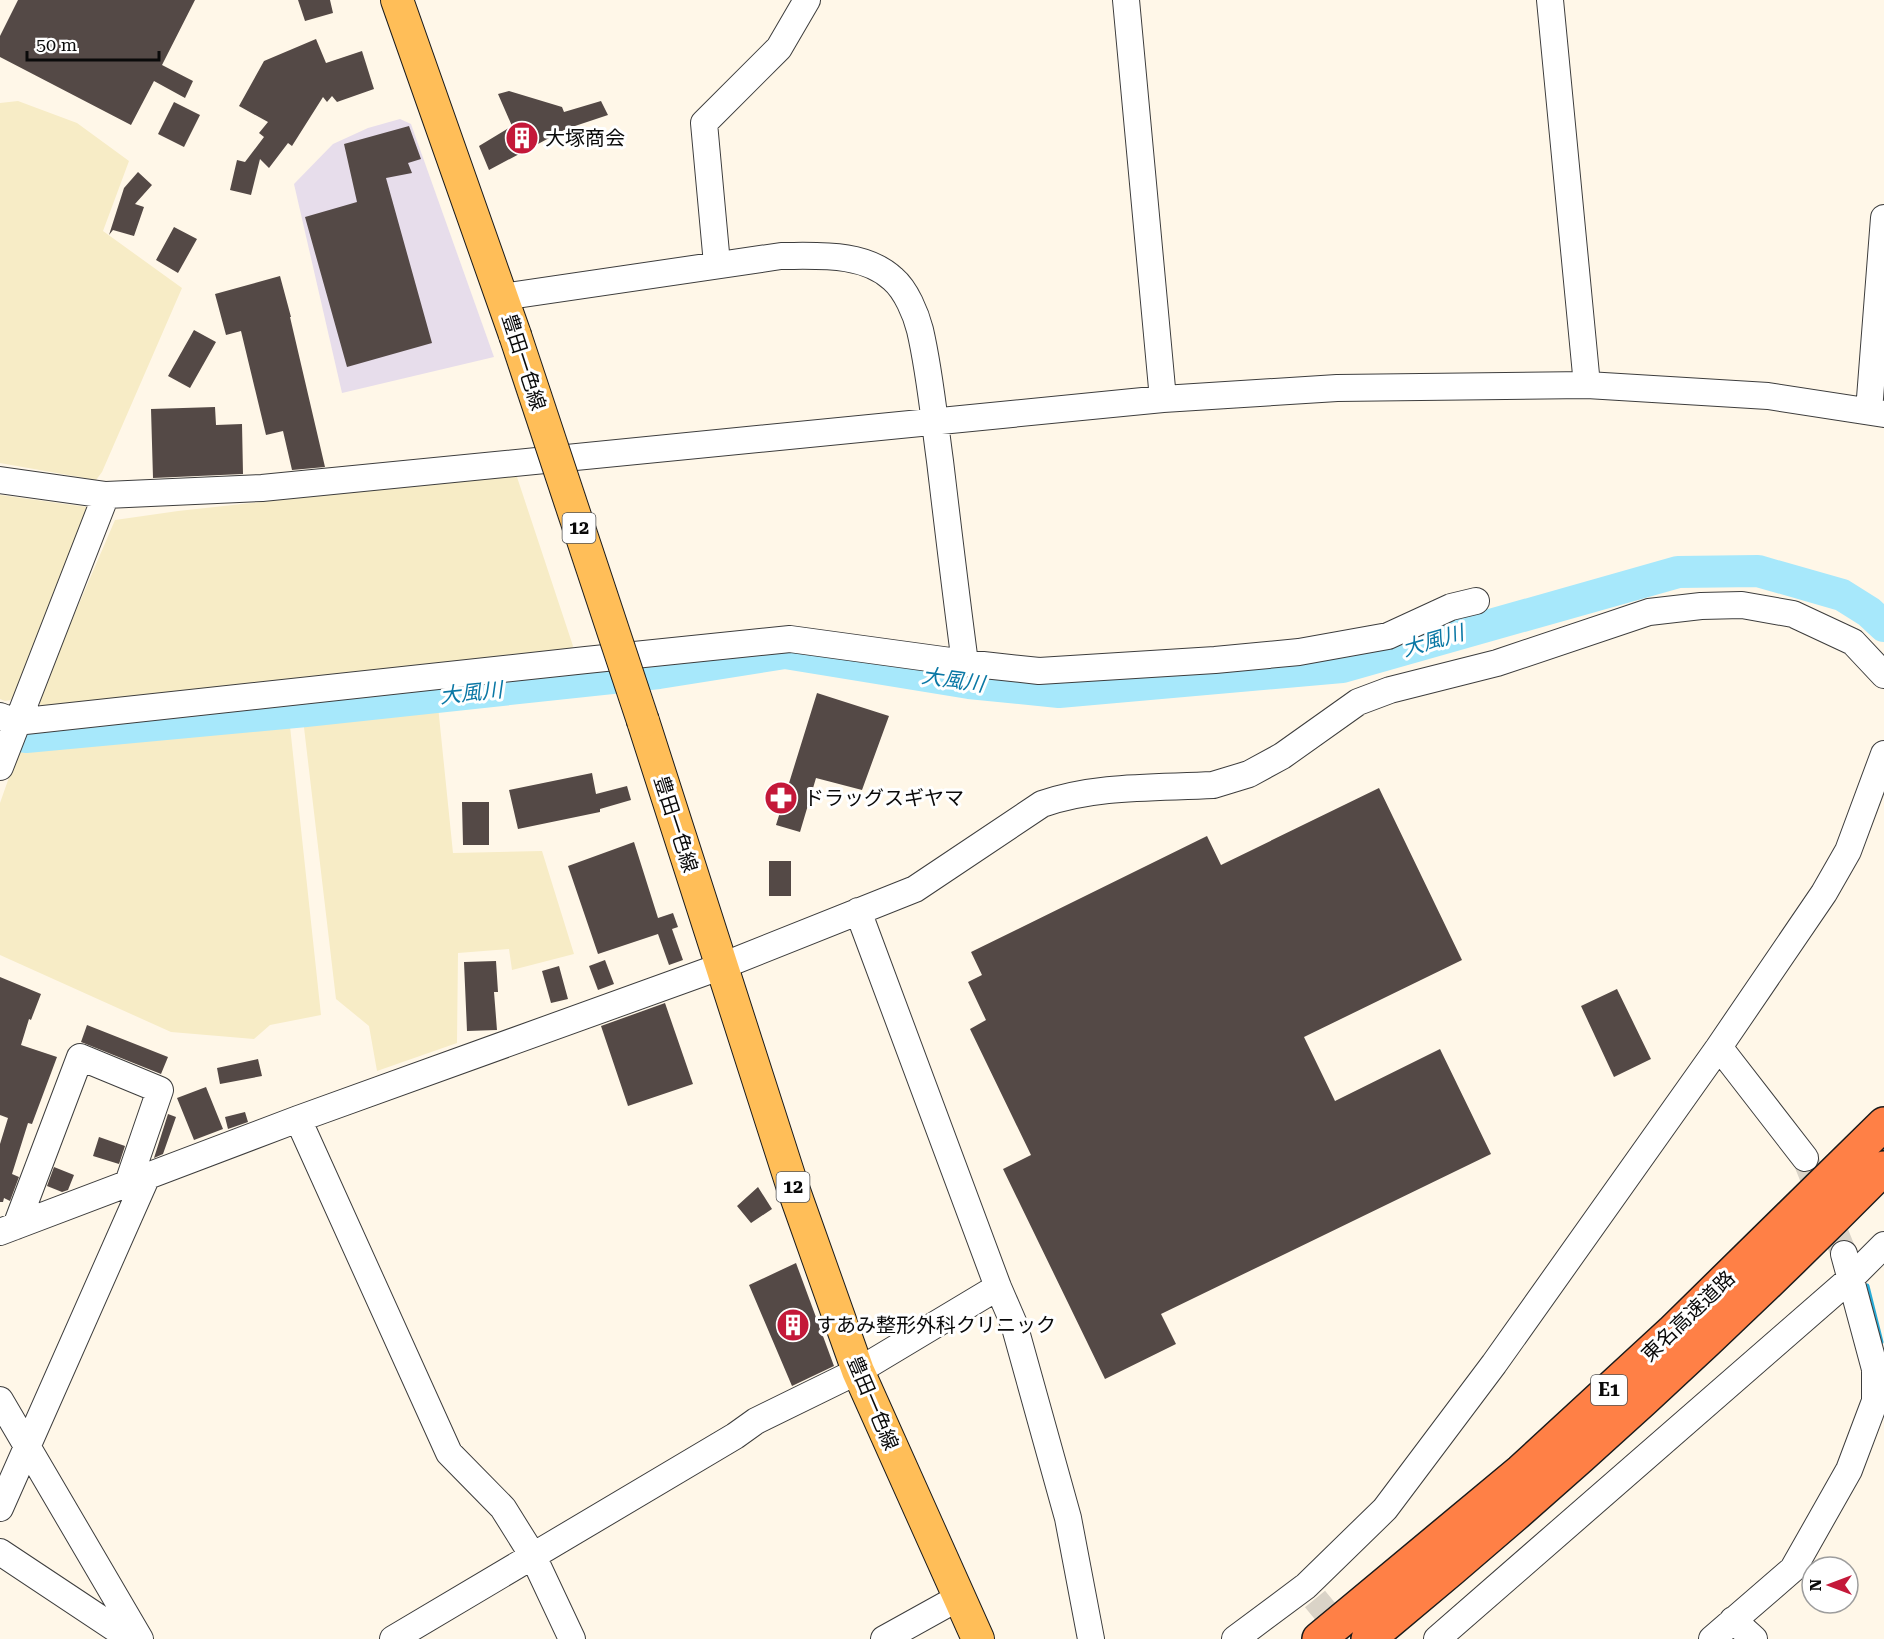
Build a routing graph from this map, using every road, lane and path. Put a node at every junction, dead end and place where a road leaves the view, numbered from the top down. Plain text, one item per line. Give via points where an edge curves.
1 (397, 0) edge
2 (807, 0) edge
3 (1126, 0) edge
4 (1550, 0) edge
5 (1884, 218) edge
6 (717, 264) junction
7 (502, 297) junction
8 (1587, 385) junction
9 (1162, 399) junction
10 (1876, 413) edge
11 (935, 422) junction
12 (0, 480) edge
13 (106, 495) junction
14 (1476, 601) dead end
15 (965, 663) junction
16 (1884, 675) edge
17 (8, 719) edge
18 (1884, 754) edge
19 (0, 767) edge
20 (858, 911) junction
21 (722, 966) junction
22 (1719, 1047) junction
23 (298, 1119) junction
24 (1884, 1124) edge
25 (1805, 1158) tunnel mouth
26 (1884, 1168) edge
27 (137, 1180) junction
28 (8, 1229) edge
29 (1884, 1245) edge
30 (1844, 1254) tunnel mouth
31 (1850, 1279) junction
32 (998, 1287) junction
33 (858, 1371) junction
34 (0, 1400) edge
35 (1880, 1403) edge
36 (27, 1448) junction
37 (0, 1508) edge
38 (0, 1552) edge
39 (533, 1556) junction
40 (958, 1598) junction
41 (1733, 1620) junction
42 (131, 1639) edge
43 (140, 1639) edge
44 (393, 1639) edge
45 (572, 1639) edge
46 (884, 1639) edge
47 (978, 1639) edge
48 (1091, 1639) edge
49 (1235, 1639) edge
50 (1319, 1639) edge
51 (1368, 1639) edge
52 (1437, 1639) edge
53 (1712, 1639) edge
54 (1754, 1639) edge

1 - 7 main road, 豊田一色線 / 12
2 - 6 street via 779,48 704,123
3 - 9 street
4 - 8 street
5 - 10 street
6 - 7 street
6 - 11 street via 822,255 868,263 884,271 903,290 920,329
7 - 21 main road, 豊田一色線 / 12, bridge
8 - 9 street via 1337,388
8 - 10 street via 1768,396
9 - 11 street
11 - 13 street via 262,488
11 - 15 street
12 - 13 street
13 - 17 street
14 - 15 street via 1451,607 1388,636 1299,652 1039,671
15 - 17 street via 790,639
16 - 20 street via 1853,642 1793,614 1742,605 1648,612 1497,663 1358,702 1282,756 1232,780 1213,785 1093,791 1042,804 915,889
17 - 19 street
18 - 22 street via 1848,851 1824,893
20 - 21 street
20 - 32 street
21 - 23 street
21 - 33 main road, 豊田一色線 / 12 via 792,1185
22 - 25 street
22 - 49 street via 1494,1364 1385,1509 1311,1592
23 - 27 street
23 - 39 street via 449,1453 503,1508
24 - 50 highway, 東名高速道路 / E1 via 1672,1332 1521,1471
26 - 51 highway, 東名高速道路 / E1 via 1706,1342 1540,1494
27 - 28 street
27 - 28 street via 160,1090 80,1057
27 - 36 street
29 - 31 street
30 - 31 street
31 - 35 street via 1875,1368
31 - 52 street
32 - 33 street
32 - 48 street via 1014,1324 1068,1518
33 - 39 street via 756,1421
33 - 40 main road, 豊田一色線 / 12
34 - 36 street
35 - 41 street via 1849,1470 1793,1569
36 - 37 street
36 - 43 street
38 - 42 street
39 - 44 street
39 - 45 street
40 - 46 street
40 - 47 main road, 豊田一色線 / 12
41 - 53 street
41 - 54 street

